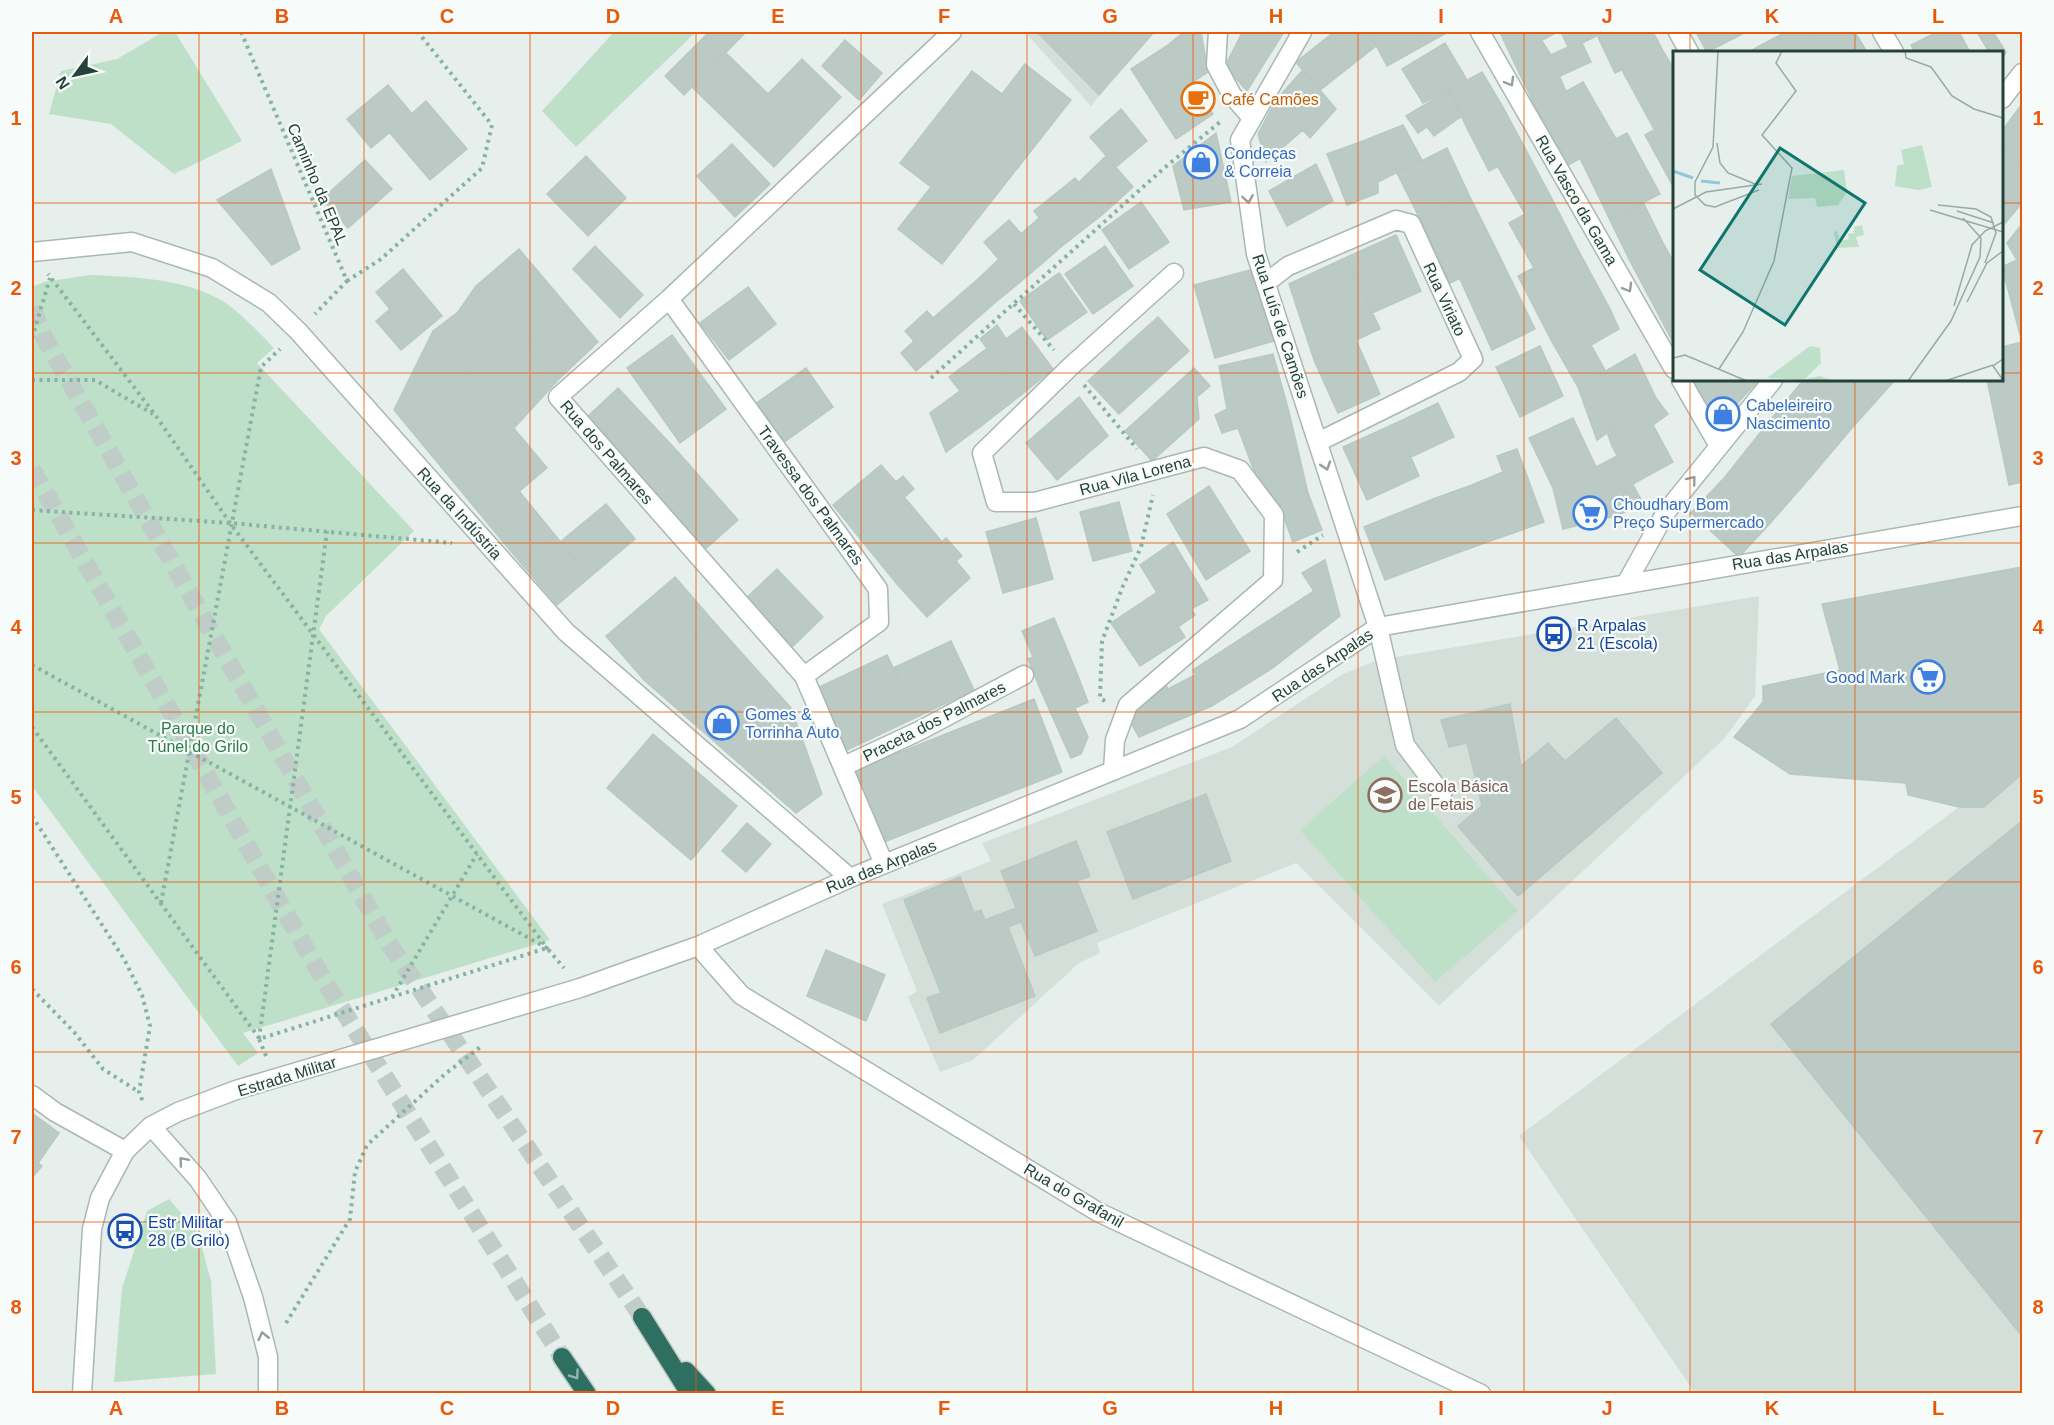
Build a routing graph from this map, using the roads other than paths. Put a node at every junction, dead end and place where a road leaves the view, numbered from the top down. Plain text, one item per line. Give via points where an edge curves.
1 (952, 32) edge
2 (1218, 32) edge
3 (1302, 32) edge
4 (1480, 32) edge
5 (1678, 32) edge
6 (1882, 32) edge
7 (1688, 51) edge
8 (1893, 51) edge
9 (2022, 73) edge
10 (2003, 97) edge
11 (1249, 124) junction
12 (34, 251) edge
13 (1174, 273) dead end
14 (1266, 283) junction
15 (669, 299) junction
16 (1673, 367) edge
17 (1682, 381) edge
18 (1772, 381) edge
19 (1318, 442) junction
20 (1719, 446) junction
21 (2022, 516) edge
22 (1627, 582) junction
23 (1378, 627) junction
24 (1024, 675) dead end
25 (804, 676) junction
26 (844, 766) junction
27 (1113, 771) junction
28 (1442, 794) dead end
29 (885, 864) junction
30 (850, 878) junction
31 (698, 946) junction
32 (32, 1095) edge
33 (152, 1126) junction
34 (125, 1151) junction
35 (642, 1317) tunnel mouth
36 (664, 1348) junction
37 (562, 1357) tunnel mouth
38 (82, 1394) edge
39 (268, 1394) edge
40 (587, 1394) edge
41 (690, 1394) edge
42 (707, 1394) edge
43 (1481, 1394) edge

1 - 15 street, Rua dos Palmares
2 - 11 street via 1216,65
3 - 11 street, Rua Luís de Camões
4 -> 16 street, Rua Vasco da Gama
5 - 7 street
6 - 8 street
9 - 10 street
11 -> 14 street, Rua Luís de Camões via 1240,140 1256,254
12 - 30 street, Rua da Indústria via 132,242 212,268 269,303 566,632
13 - 27 street, Rua Vila Lorena via 982,453 996,502 1035,502 1204,457 1240,470 1274,515 1273,580 1128,705 1115,740
14 - 19 street, Rua Luís de Camões
14 - 19 street, Rua Viriato via 1288,266 1396,220 1411,224 1473,359 1459,372
15 - 25 street, Travessa dos Palmares via 878,589 879,622
15 - 25 street, Rua dos Palmares via 558,397
17 - 20 street
18 - 20 street
19 -> 23 street, Rua Luís de Camões
22 -> 20 street via 1666,512
21 - 22 street, Rua das Arpalas
22 - 23 street, Rua das Arpalas
23 - 27 street, Rua das Arpalas via 1240,719
23 - 28 street, Rua Luís de Camões via 1405,744
24 - 26 street, Praceta dos Palmares
25 - 26 street, Rua dos Palmares
26 - 29 street, Rua dos Palmares
27 - 29 street, Rua das Arpalas
29 - 30 street, Rua das Arpalas
30 - 31 street, Rua das Arpalas
31 - 33 street, Estrada Militar via 580,988 275,1079 178,1112
31 - 43 street, Rua do Grafanil via 741,995 1098,1212
32 - 34 street
33 - 34 street, Estrada Militar
39 -> 33 street via 268,1357 254,1297 227,1222 198,1179
34 - 38 street, Estrada Militar via 100,1198 92,1229
35 - 36 highway
36 - 41 highway
36 - 42 highway
37 -> 40 highway

